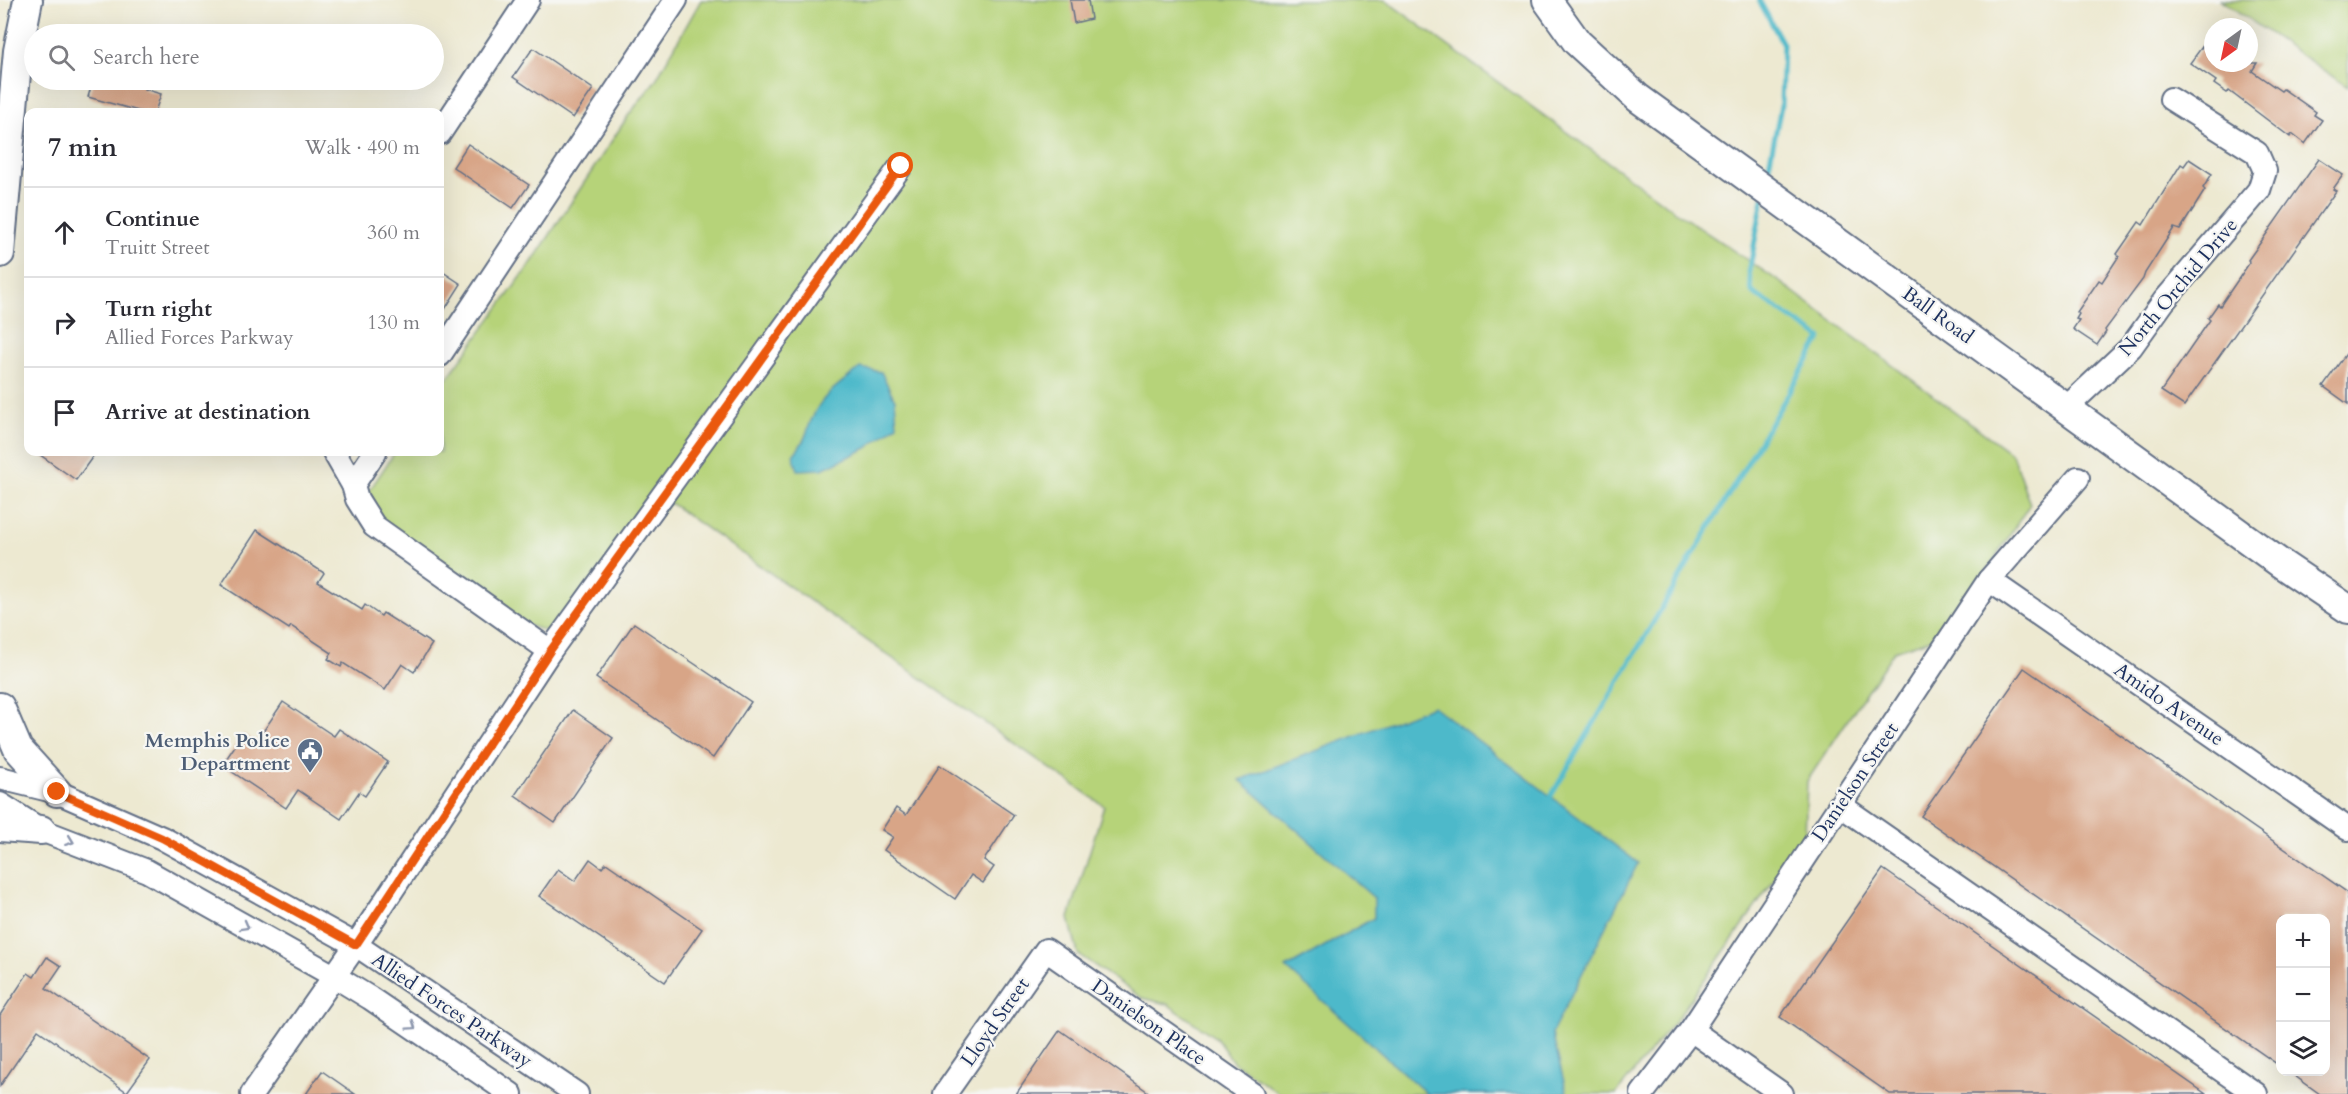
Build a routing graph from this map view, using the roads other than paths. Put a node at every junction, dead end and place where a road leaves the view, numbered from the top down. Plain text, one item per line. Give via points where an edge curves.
1 (28, 0) edge
2 (528, 0) edge
3 (676, 0) edge
4 (1547, 0) edge
5 (2171, 99) dead end
6 (444, 127) edge
7 (901, 166) dead end
8 (1, 218) edge
9 (0, 253) edge
10 (444, 349) edge
11 (2066, 408) junction
12 (336, 456) edge
13 (372, 456) edge
14 (2078, 478) dead end
15 (353, 485) junction
16 (1989, 580) junction
17 (2348, 609) edge
18 (550, 651) junction
19 (0, 707) edge
20 (0, 778) edge
21 (57, 792) junction
22 (0, 804) edge
23 (1840, 805) junction
24 (0, 827) edge
25 (2348, 829) edge
26 (41, 830) junction
27 (356, 945) junction
28 (1046, 950) joint
29 (334, 976) junction
30 (1691, 1030) junction
31 (252, 1094) edge
32 (511, 1094) edge
33 (577, 1094) edge
34 (945, 1094) edge
35 (1252, 1094) edge
36 (1642, 1094) edge
37 (1782, 1094) edge
38 (2256, 1094) edge

1 - 8 main road via 18,51
2 - 6 street
3 - 10 street
4 - 11 main road, Ball Road via 1577,42 1638,98
5 - 11 street, North Orchid Drive via 2258,153 2265,171 2259,190 2164,301 2131,347
7 - 18 street
8 - 9 main road
11 - 17 main road, Ball Road
12 - 15 street
13 - 15 street
14 - 16 street, Danielson Street
15 - 18 street via 374,526
16 - 23 street, Danielson Street
16 - 25 street, Amido Avenue
18 - 27 street
19 - 21 main road via 18,749
20 - 21 street, Allied Forces Parkway
21 - 27 street, Allied Forces Parkway via 162,838
22 - 26 street, Allied Forces Parkway
23 - 30 street, Danielson Street
23 - 38 street
24 - 26 main road
26 -> 29 street, Allied Forces Parkway via 147,871
27 - 29 street
27 - 33 street, Allied Forces Parkway
28 - 34 street, Lloyd Street
28 - 35 street, Danielson Place
29 - 31 street
29 -> 32 street, Allied Forces Parkway
30 - 36 street, Danielson Street
30 - 37 street

